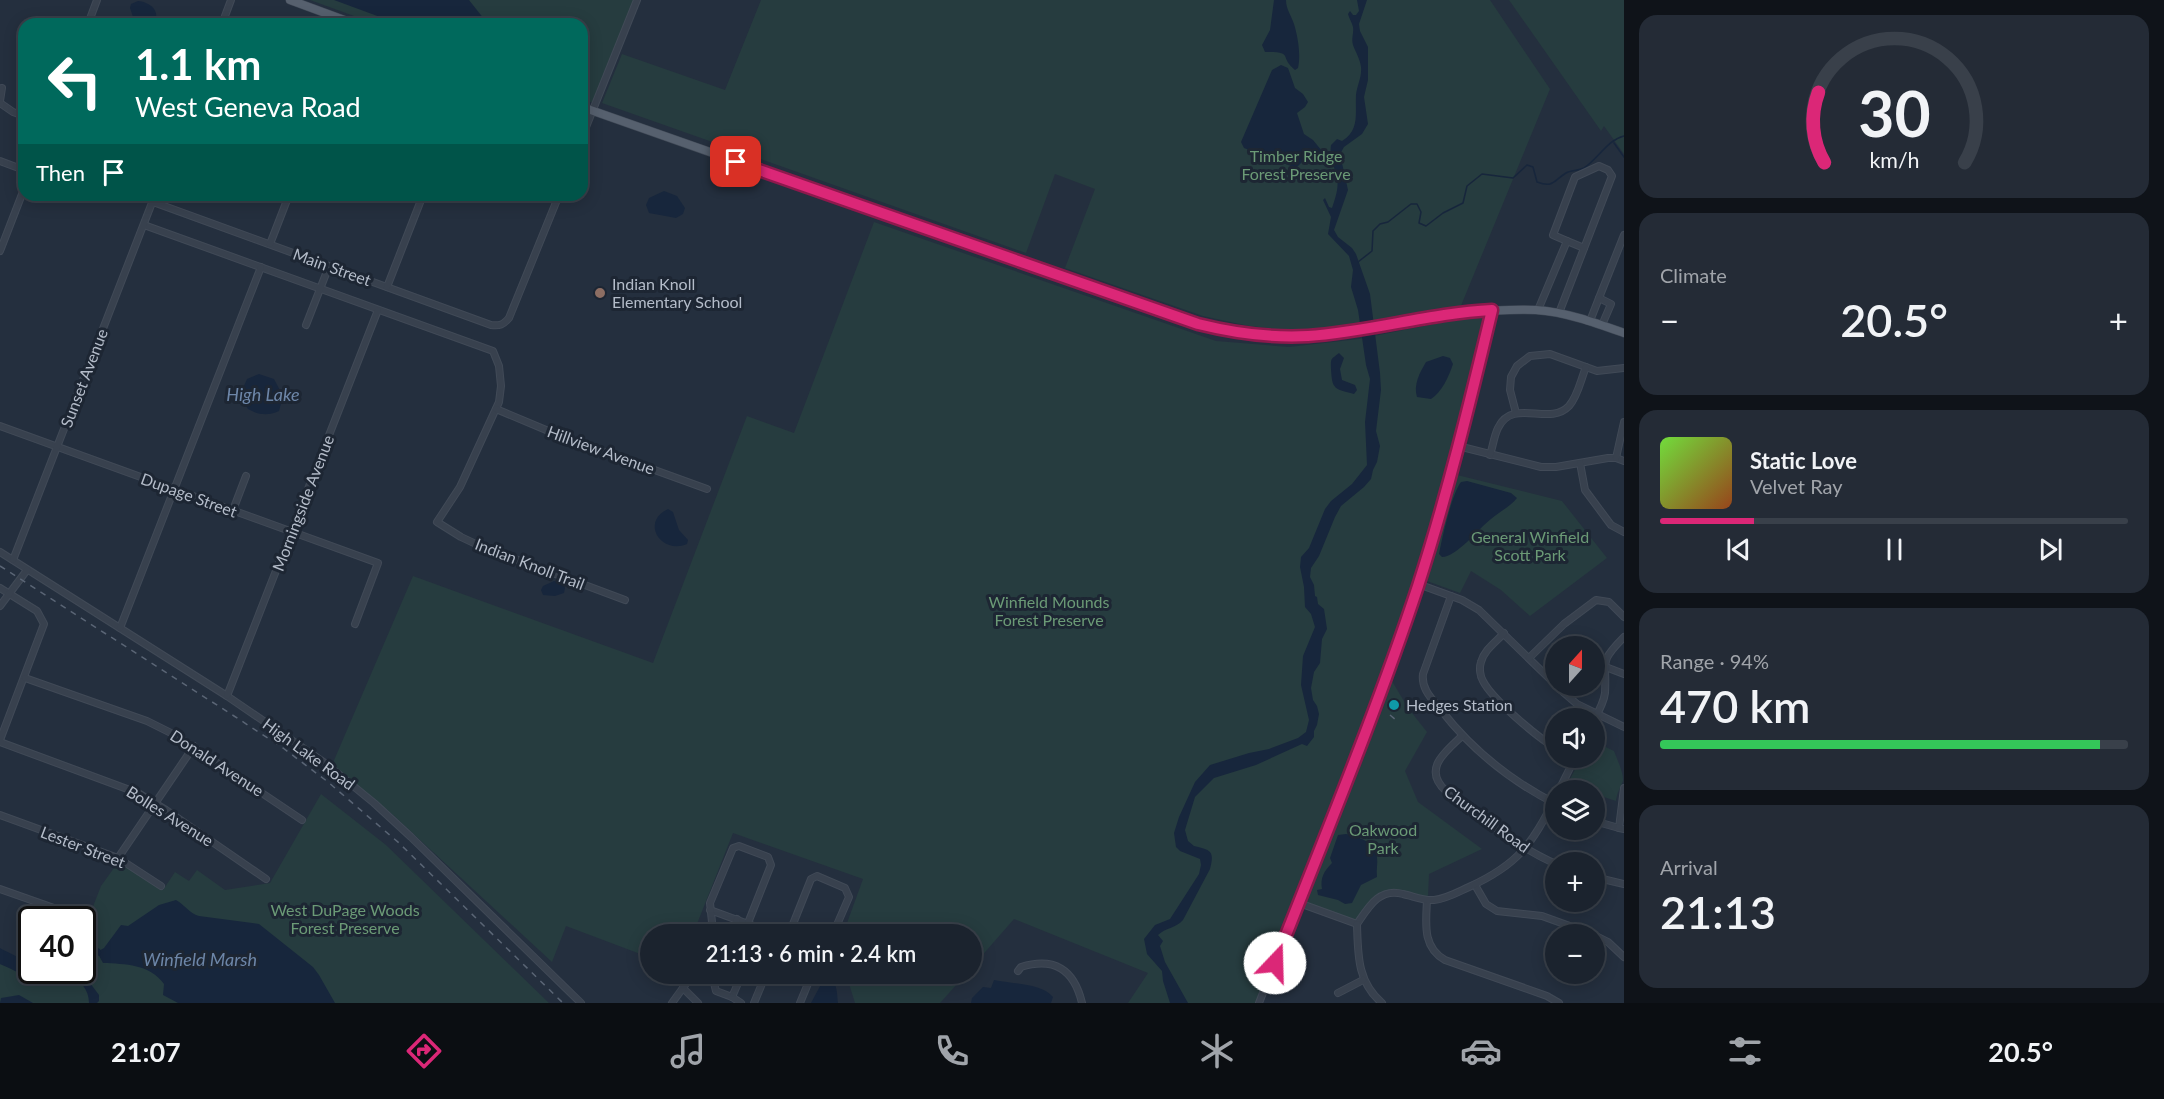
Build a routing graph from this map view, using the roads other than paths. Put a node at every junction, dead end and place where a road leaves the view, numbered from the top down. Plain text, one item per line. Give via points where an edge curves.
1 (97, 0) edge
2 (231, 0) edge
3 (290, 0) edge
4 (637, 0) edge
5 (90, 18) edge
6 (224, 18) edge
7 (339, 18) edge
8 (2, 88) dead end
9 (0, 102) edge
10 (588, 109) edge
11 (593, 111) junction
12 (18, 114) edge
13 (588, 123) edge
14 (0, 161) edge
15 (18, 168) edge
16 (19, 201) edge
17 (153, 201) edge
18 (162, 201) edge
19 (287, 201) edge
20 (421, 201) edge
21 (557, 201) edge
22 (144, 225) junction
23 (1624, 236) edge
24 (1567, 241) junction
25 (270, 244) junction
26 (1584, 248) junction
27 (0, 251) edge
28 (329, 266) junction
29 (261, 267) junction
30 (387, 287) junction
31 (320, 288) junction
32 (1599, 298) junction
33 (378, 310) junction
34 (1492, 310) junction
35 (1538, 310) junction
36 (1559, 313) junction
37 (1590, 321) junction
38 (306, 325) dead end
39 (1602, 325) junction
40 (1624, 331) edge
41 (1586, 367) junction
42 (1624, 368) edge
43 (496, 410) junction
44 (1516, 413) junction
45 (1624, 422) edge
46 (0, 426) edge
47 (1458, 446) junction
48 (57, 447) junction
49 (1490, 455) junction
50 (1616, 458) junction
51 (1624, 461) edge
52 (1580, 463) junction
53 (246, 476) dead end
54 (174, 489) junction
55 (707, 489) dead end
56 (233, 510) junction
57 (292, 532) junction
58 (1624, 532) edge
59 (0, 552) edge
60 (13, 560) junction
61 (27, 570) junction
62 (1418, 584) junction
63 (0, 588) edge
64 (10, 594) junction
65 (1451, 596) junction
66 (625, 600) dead end
67 (0, 606) edge
68 (1624, 617) edge
69 (355, 624) dead end
70 (120, 628) junction
71 (1504, 633) junction
72 (1624, 637) edge
73 (1529, 658) junction
74 (1605, 664) edge
75 (1605, 666) edge
76 (1545, 674) edge
77 (1624, 674) edge
78 (25, 678) junction
79 (227, 696) junction
80 (1567, 696) edge
81 (1582, 708) edge
82 (1605, 720) edge
83 (1624, 727) edge
84 (1462, 736) junction
85 (1545, 740) edge
86 (0, 741) edge
87 (194, 746) junction
88 (1624, 788) edge
89 (1545, 796) edge
90 (155, 803) junction
91 (0, 816) edge
92 (1545, 818) edge
93 (302, 820) dead end
94 (1605, 824) edge
95 (1621, 828) edge
96 (1526, 849) junction
97 (118, 858) junction
98 (1545, 858) edge
99 (266, 879) dead end
100 (1605, 880) edge
101 (1624, 884) edge
102 (1474, 885) junction
103 (161, 886) dead end
104 (0, 889) edge
105 (1427, 900) junction
106 (1299, 903) junction
107 (48, 906) edge
108 (710, 910) junction
109 (737, 919) junction
110 (747, 923) joint
111 (711, 924) edge
112 (735, 924) edge
113 (793, 924) edge
114 (837, 924) edge
115 (1357, 924) junction
116 (1563, 924) edge
117 (1605, 941) edge
118 (1624, 956) edge
119 (1018, 971) dead end
120 (1364, 980) junction
121 (686, 984) edge
122 (714, 984) edge
123 (738, 984) edge
124 (763, 984) edge
125 (808, 984) edge
126 (683, 988) junction
127 (1338, 993) dead end
128 (732, 997) junction
129 (580, 1003) edge
130 (672, 1003) edge
131 (698, 1003) edge
132 (741, 1003) edge
133 (756, 1003) edge
134 (800, 1003) edge
135 (1082, 1003) edge
136 (1259, 1003) edge
137 (1382, 1003) edge
138 (1559, 1003) edge

1 - 5 street
2 - 6 street
3 - 7 main road
4 - 11 street
8 - 9 street
9 - 12 street
10 - 11 main road
11 - 13 street
11 - 34 main road via 1198,324 1241,334 1325,335
14 - 15 street
16 - 27 street
17 - 22 street, Sunset Avenue
18 - 25 street, Main Street
19 - 25 street
20 - 30 street
21 - 30 street, Main Street via 509,318 503,324 491,325
22 - 29 street, Main Street
22 - 48 street, Sunset Avenue
23 - 32 street
24 - 26 street
24 - 26 street via 1553,235 1575,177 1599,166 1612,176
24 - 35 street
25 - 28 street, Main Street
26 - 36 street
28 - 30 street, Main Street
28 - 31 street
29 - 31 street, Main Street
29 - 54 street
31 - 33 street, Main Street
31 - 38 street
32 - 37 street
32 - 39 street via 1611,304
33 - 43 street, Main Street via 493,351 501,386
33 - 57 street, Morningside Avenue
34 - 35 main road
34 - 47 street
35 - 36 main road
36 - 37 main road
37 - 39 main road
39 - 40 main road
41 - 42 street via 1603,371
41 - 44 street via 1573,400 1560,413
41 - 44 street via 1546,353 1530,356 1514,371 1510,383
43 - 55 street, Hillview Avenue
43 - 66 street, Indian Knoll Trail via 460,487 437,522 478,545
44 - 49 street via 1500,424
45 - 50 street
46 - 48 street, Dupage Street
47 - 49 street
47 - 62 street
48 - 54 street, Dupage Street
48 - 60 street, Sunset Avenue
49 - 52 street via 1541,467
50 - 51 street
50 - 52 street
52 - 58 street via 1585,490 1611,525
53 - 56 street
54 - 56 street, Dupage Street
54 - 70 street
56 - 57 street, Dupage Street
57 - 69 street, Dupage Street via 378,563
57 - 79 street, Morningside Avenue
59 - 60 street, High Lake Road
60 - 61 street, High Lake Road
61 - 64 street
61 - 70 street, High Lake Road
62 - 65 street
62 - 106 street
63 - 64 street
64 - 67 street
64 - 78 street via 37,611 44,621
65 - 71 street via 1479,610
65 - 84 street via 1422,681 1427,694
68 - 73 street via 1606,601 1596,600
70 - 79 street, High Lake Road
71 - 73 street
71 - 85 street via 1482,657 1482,680
72 - 74 street
73 - 76 street
75 - 77 street
78 - 86 street
78 - 87 street, Donald Avenue via 147,721
79 - 129 street, High Lake Road via 310,752 374,803
80 - 81 street
82 - 83 street
84 - 89 street via 1502,771
84 - 96 street, Churchill Road via 1439,759 1438,782
86 - 90 street, Bolles Avenue via 121,786
87 - 90 street
87 - 93 street, Donald Avenue
88 - 95 street
90 - 97 street
90 - 99 street, Bolles Avenue
91 - 97 street, Lester Street
92 - 96 street
94 - 95 street
96 - 98 street, Churchill Road
96 - 102 street via 1505,868
97 - 103 street, Lester Street
100 - 101 street
102 - 105 street via 1441,899
102 - 116 street via 1486,904 1497,911 1542,916
104 - 107 street
105 - 115 street via 1396,892 1382,895
105 - 138 street via 1426,934 1438,955
106 - 115 street
106 - 136 street
108 - 109 street
108 - 110 street via 733,848 739,846 768,857 771,865
108 - 111 street
109 - 110 street
109 - 112 street
113 - 114 street via 811,879 818,876 845,888 849,897
115 - 120 street
117 - 118 street
119 - 135 street via 1028,965 1055,964 1075,983
120 - 127 street
120 - 137 street
121 - 126 street
122 - 128 street via 716,991
123 - 128 street
124 - 133 street
125 - 134 street
126 - 130 street
126 - 131 street
128 - 132 street

